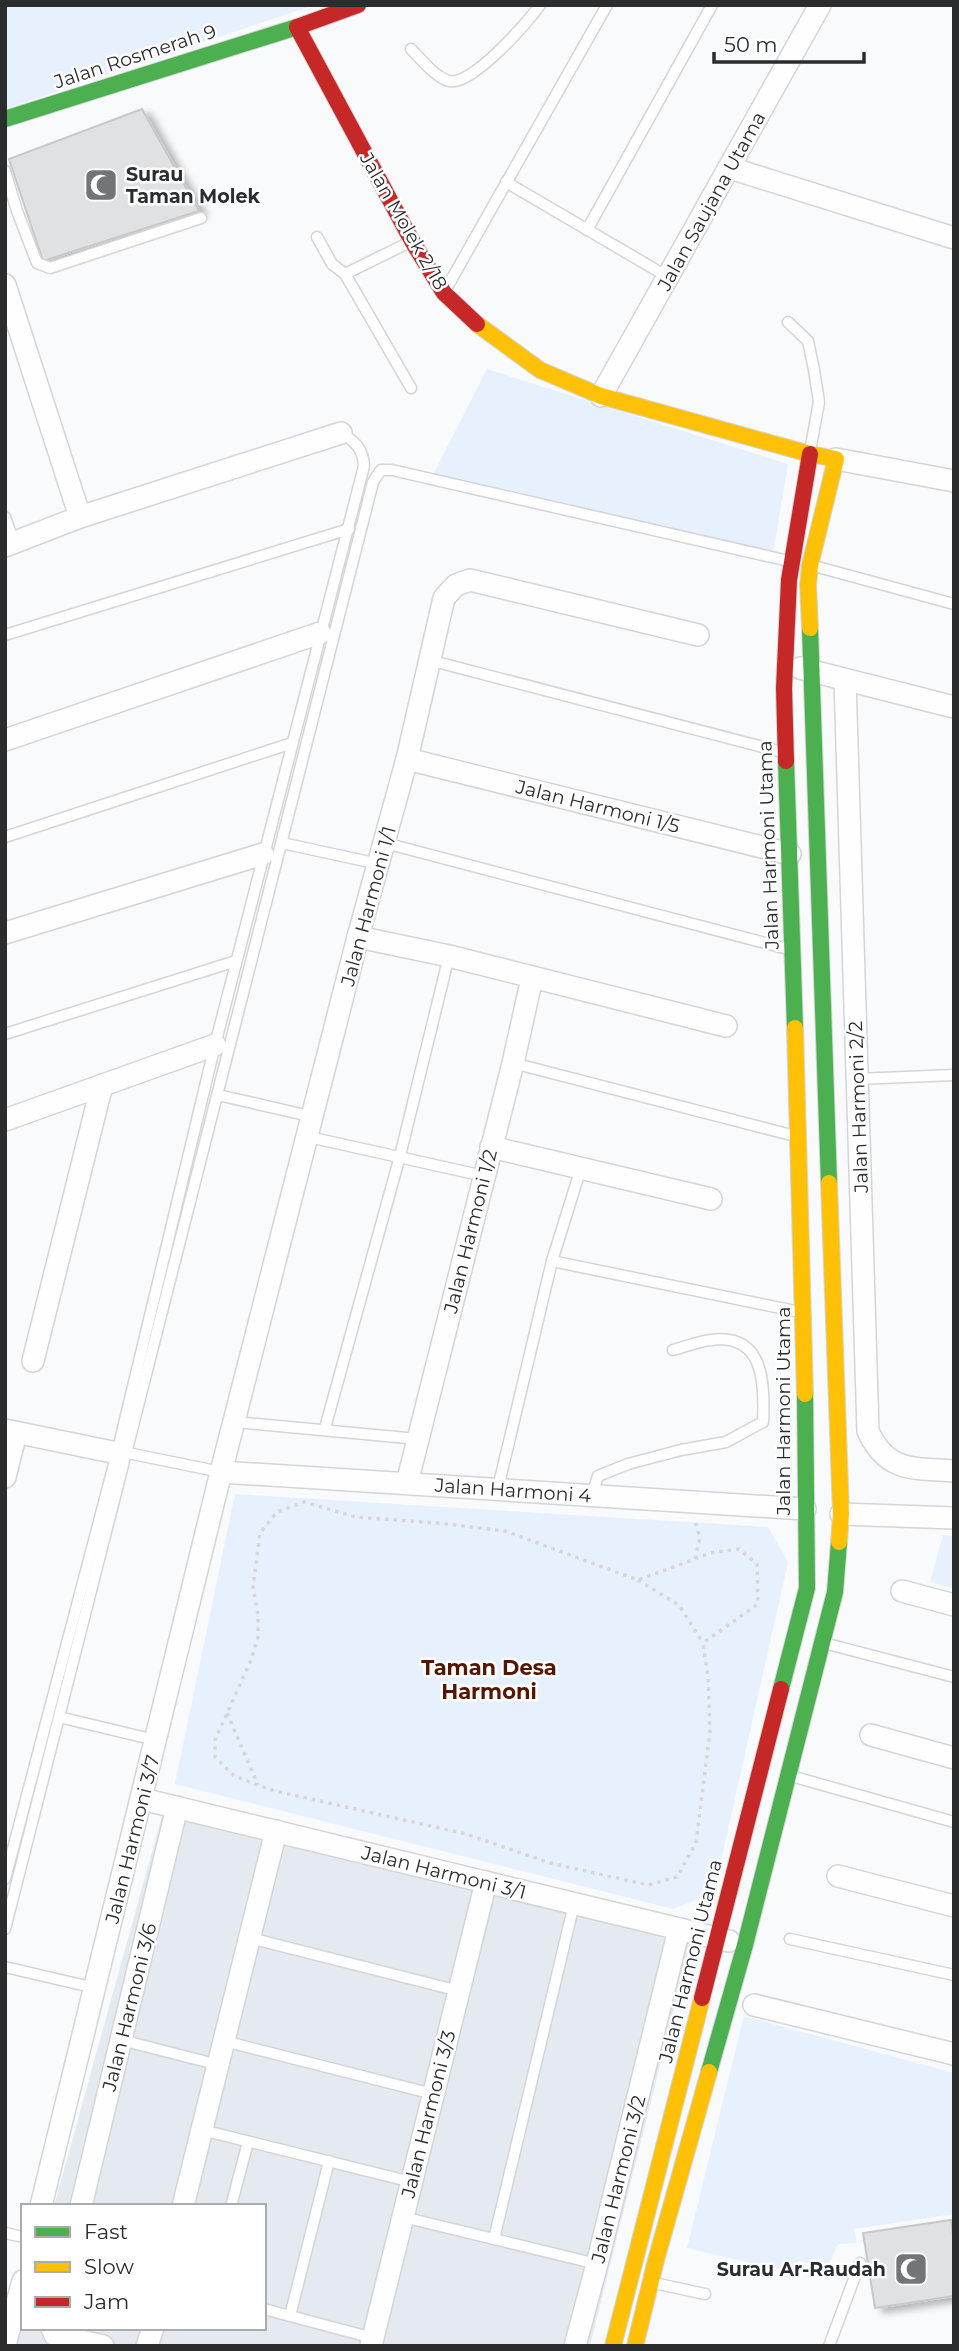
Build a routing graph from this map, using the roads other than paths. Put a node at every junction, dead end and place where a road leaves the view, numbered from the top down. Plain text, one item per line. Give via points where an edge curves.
1 (358, 5) edge
2 (540, 5) edge
3 (607, 5) edge
4 (712, 5) edge
5 (820, 5) edge
6 (297, 27) junction
7 (411, 49) dead end
8 (5, 119) edge
9 (730, 168) junction
10 (5, 171) edge
11 (506, 182) junction
12 (201, 218) dead end
13 (587, 230) junction
14 (952, 235) edge
15 (317, 237) dead end
16 (412, 241) junction
17 (345, 274) junction
18 (668, 277) junction
19 (5, 285) edge
20 (444, 293) junction
21 (788, 323) dead end
22 (411, 388) dead end
23 (601, 396) junction
24 (341, 433) joint
25 (810, 454) junction
26 (836, 459) junction
27 (954, 481) edge
28 (5, 517) edge
29 (80, 517) junction
30 (349, 529) junction
31 (10, 545) edge
32 (791, 562) junction
33 (810, 565) junction
34 (954, 604) edge
35 (320, 633) junction
36 (5, 635) edge
37 (698, 635) dead end
38 (429, 660) junction
39 (784, 665) junction
40 (810, 670) junction
41 (845, 680) junction
42 (954, 707) edge
43 (5, 740) edge
44 (292, 743) junction
45 (785, 753) junction
46 (407, 759) junction
47 (5, 837) edge
48 (385, 843) junction
49 (273, 848) junction
50 (790, 854) junction
51 (380, 864) junction
52 (5, 933) edge
53 (358, 937) junction
54 (793, 950) junction
55 (449, 956) junction
56 (236, 961) junction
57 (532, 978) junction
58 (726, 1026) dead end
59 (5, 1034) edge
60 (215, 1045) junction
61 (513, 1063) junction
62 (954, 1075) edge
63 (857, 1079) junction
64 (102, 1085) junction
65 (218, 1095) junction
66 (5, 1120) edge
67 (312, 1127) junction
68 (798, 1137) junction
69 (491, 1147) junction
70 (400, 1156) junction
71 (581, 1168) junction
72 (484, 1175) junction
73 (711, 1199) dead end
74 (552, 1261) junction
75 (804, 1313) junction
76 (673, 1350) dead end
77 (33, 1361) dead end
78 (235, 1422) junction
79 (325, 1428) junction
80 (11, 1432) edge
81 (418, 1438) junction
82 (122, 1453) junction
83 (954, 1471) edge
84 (221, 1472) junction
85 (5, 1477) edge
86 (407, 1483) junction
87 (498, 1488) junction
88 (592, 1495) junction
89 (805, 1509) junction
90 (841, 1514) junction
91 (954, 1518) edge
92 (902, 1591) dead end
93 (954, 1605) edge
94 (822, 1643) junction
95 (954, 1677) edge
96 (59, 1717) junction
97 (871, 1735) dead end
98 (155, 1740) junction
99 (954, 1758) edge
100 (789, 1775) junction
101 (142, 1799) junction
102 (177, 1807) junction
103 (954, 1822) edge
104 (276, 1831) junction
105 (10, 1841) edge
106 (838, 1876) dead end
107 (5, 1879) edge
108 (486, 1882) junction
109 (574, 1904) junction
110 (954, 1906) edge
111 (5, 1929) edge
112 (679, 1929) junction
113 (250, 1938) junction
114 (717, 1938) junction
115 (790, 1939) dead end
116 (745, 1945) junction
117 (5, 1967) edge
118 (954, 1975) edge
119 (95, 1988) junction
120 (459, 1991) junction
121 (754, 2005) dead end
122 (121, 2040) junction
123 (224, 2041) junction
124 (954, 2054) edge
125 (219, 2065) junction
126 (433, 2094) junction
127 (202, 2130) junction
128 (248, 2142) junction
129 (328, 2161) junction
130 (412, 2182) junction
131 (41, 2204) edge
132 (81, 2204) edge
133 (184, 2204) edge
134 (232, 2204) edge
135 (403, 2217) junction
136 (494, 2239) junction
137 (860, 2263) dead end
138 (597, 2264) junction
139 (651, 2282) junction
140 (21, 2288) edge
141 (705, 2294) dead end
142 (266, 2310) edge
143 (290, 2316) junction
144 (53, 2330) edge
145 (372, 2342) edge
146 (5, 2345) edge
147 (103, 2346) edge
148 (575, 2346) edge
149 (613, 2346) edge
150 (635, 2346) edge
151 (830, 2346) edge

1 - 6 main road, Jalan Rosmerah 9
2 - 7 lane via 463,80 443,79
3 - 11 lane
4 - 13 lane
5 - 9 street, Jalan Saujana Utama
6 - 8 main road, Jalan Rosmerah 9
6 - 16 main road, Jalan Molek 2/18
9 - 14 street
9 - 18 street, Jalan Saujana Utama
10 - 12 lane via 37,263 50,268
11 - 13 lane
11 - 20 lane
13 - 18 lane
15 - 17 lane via 332,264
16 - 17 lane
16 - 20 main road, Jalan Molek 2/18
17 - 22 lane
18 - 23 street, Jalan Saujana Utama
19 - 29 street
20 - 23 main road, Jalan Molek 2/18 via 540,370
21 - 25 lane via 808,341 814,370 819,402
23 - 25 main road, Jalan Molek 2/18
24 - 29 street
24 - 30 lane via 363,452
25 - 26 main road, Jalan Molek 2/18
25 - 32 main road, Jalan Harmoni Utama
26 - 27 street
26 - 33 main road
28 - 31 lane
29 - 31 street
30 - 35 lane
30 - 36 lane
32 - 39 main road, Jalan Harmoni Utama
32 - 49 lane via 381,470 373,482
33 - 34 lane
33 - 40 main road
35 - 43 street
35 - 44 lane
37 - 38 street, Jalan Harmoni 1/1 via 470,580 456,585 444,598
38 - 45 lane
38 - 46 street, Jalan Harmoni 1/1
39 - 40 street
39 - 45 main road, Jalan Harmoni Utama
40 - 41 street
40 - 90 main road
41 - 42 street
41 - 63 street, Jalan Harmoni 2/2
44 - 47 lane
44 - 49 lane
45 - 50 main road, Jalan Harmoni Utama
46 - 48 street, Jalan Harmoni 1/1
46 - 50 street, Jalan Harmoni 1/5
48 - 51 street, Jalan Harmoni 1/1
48 - 54 lane
49 - 51 lane
49 - 52 street
49 - 56 lane
49 - 65 lane
50 - 54 main road, Jalan Harmoni Utama
51 - 53 street, Jalan Harmoni 1/1
53 - 55 street
53 - 67 street, Jalan Harmoni 1/1
54 - 68 main road, Jalan Harmoni Utama
55 - 57 street
55 - 70 lane
56 - 59 lane
56 - 60 lane
57 - 58 street
57 - 61 street, Jalan Harmoni 1/2
60 - 64 street
60 - 82 lane
61 - 68 lane
61 - 69 street, Jalan Harmoni 1/2
62 - 63 lane
63 - 83 street, Jalan Harmoni 2/2 via 868,1431 884,1457 897,1465
64 - 66 street
64 - 77 street
65 - 67 lane
65 - 82 lane
67 - 70 lane
67 - 78 street, Jalan Harmoni 1/1
68 - 75 main road, Jalan Harmoni Utama
69 - 71 street
69 - 72 street, Jalan Harmoni 1/2
70 - 72 lane
70 - 79 lane
71 - 73 street
71 - 74 lane
72 - 81 street, Jalan Harmoni 1/2
74 - 75 lane
74 - 87 lane
75 - 89 main road, Jalan Harmoni Utama
76 - 88 lane via 712,1339 738,1342 758,1358 765,1390 763,1422 726,1442 628,1464 598,1476
78 - 79 lane
78 - 84 street, Jalan Harmoni 1/1
79 - 81 lane
80 - 82 street
80 - 85 street
81 - 86 street, Jalan Harmoni 1/2
82 - 84 lane
82 - 96 lane
82 - 105 lane
84 - 86 street, Jalan Harmoni 4
84 - 98 street, Jalan Harmoni 3/7
86 - 87 street, Jalan Harmoni 4
87 - 88 street, Jalan Harmoni 4
88 - 89 street, Jalan Harmoni 4
89 - 114 main road, Jalan Harmoni Utama via 807,1588
90 - 91 street
90 - 94 main road via 835,1592
92 - 93 street
94 - 95 lane
94 - 100 main road
96 - 98 lane
96 - 111 lane
97 - 99 street
98 - 101 street, Jalan Harmoni 3/7
100 - 103 lane
100 - 116 main road
101 - 102 street, Jalan Harmoni 3/1
101 - 119 street, Jalan Harmoni 3/7
102 - 104 street, Jalan Harmoni 3/1
102 - 122 street, Jalan Harmoni 3/6
104 - 108 street, Jalan Harmoni 3/1
104 - 113 street
105 - 107 lane
106 - 110 street
108 - 109 street, Jalan Harmoni 3/1
108 - 120 street, Jalan Harmoni 3/3
109 - 112 street, Jalan Harmoni 3/1
109 - 136 lane
112 - 114 street, Jalan Harmoni 3/1
112 - 138 street, Jalan Harmoni 3/2
113 - 120 lane
113 - 123 street
114 - 116 street, Jalan Harmoni 3/1
114 - 149 main road, Jalan Harmoni Utama
115 - 118 lane
116 - 139 main road
117 - 119 lane
119 - 131 street, Jalan Harmoni 3/7
120 - 126 street, Jalan Harmoni 3/3
121 - 124 street
122 - 125 lane
122 - 132 street, Jalan Harmoni 3/6
123 - 125 street
123 - 126 lane
125 - 127 street
126 - 130 street, Jalan Harmoni 3/3
127 - 128 lane
127 - 133 street
128 - 129 lane
128 - 134 lane
129 - 130 lane
129 - 143 lane
130 - 135 street, Jalan Harmoni 3/3
135 - 136 lane
135 - 145 street, Jalan Harmoni 3/3
136 - 138 lane
137 - 151 lane
138 - 148 street, Jalan Harmoni 3/2
139 - 141 lane
139 - 150 main road
140 - 146 street
142 - 143 lane
143 - 145 lane
144 - 147 street via 55,2335

